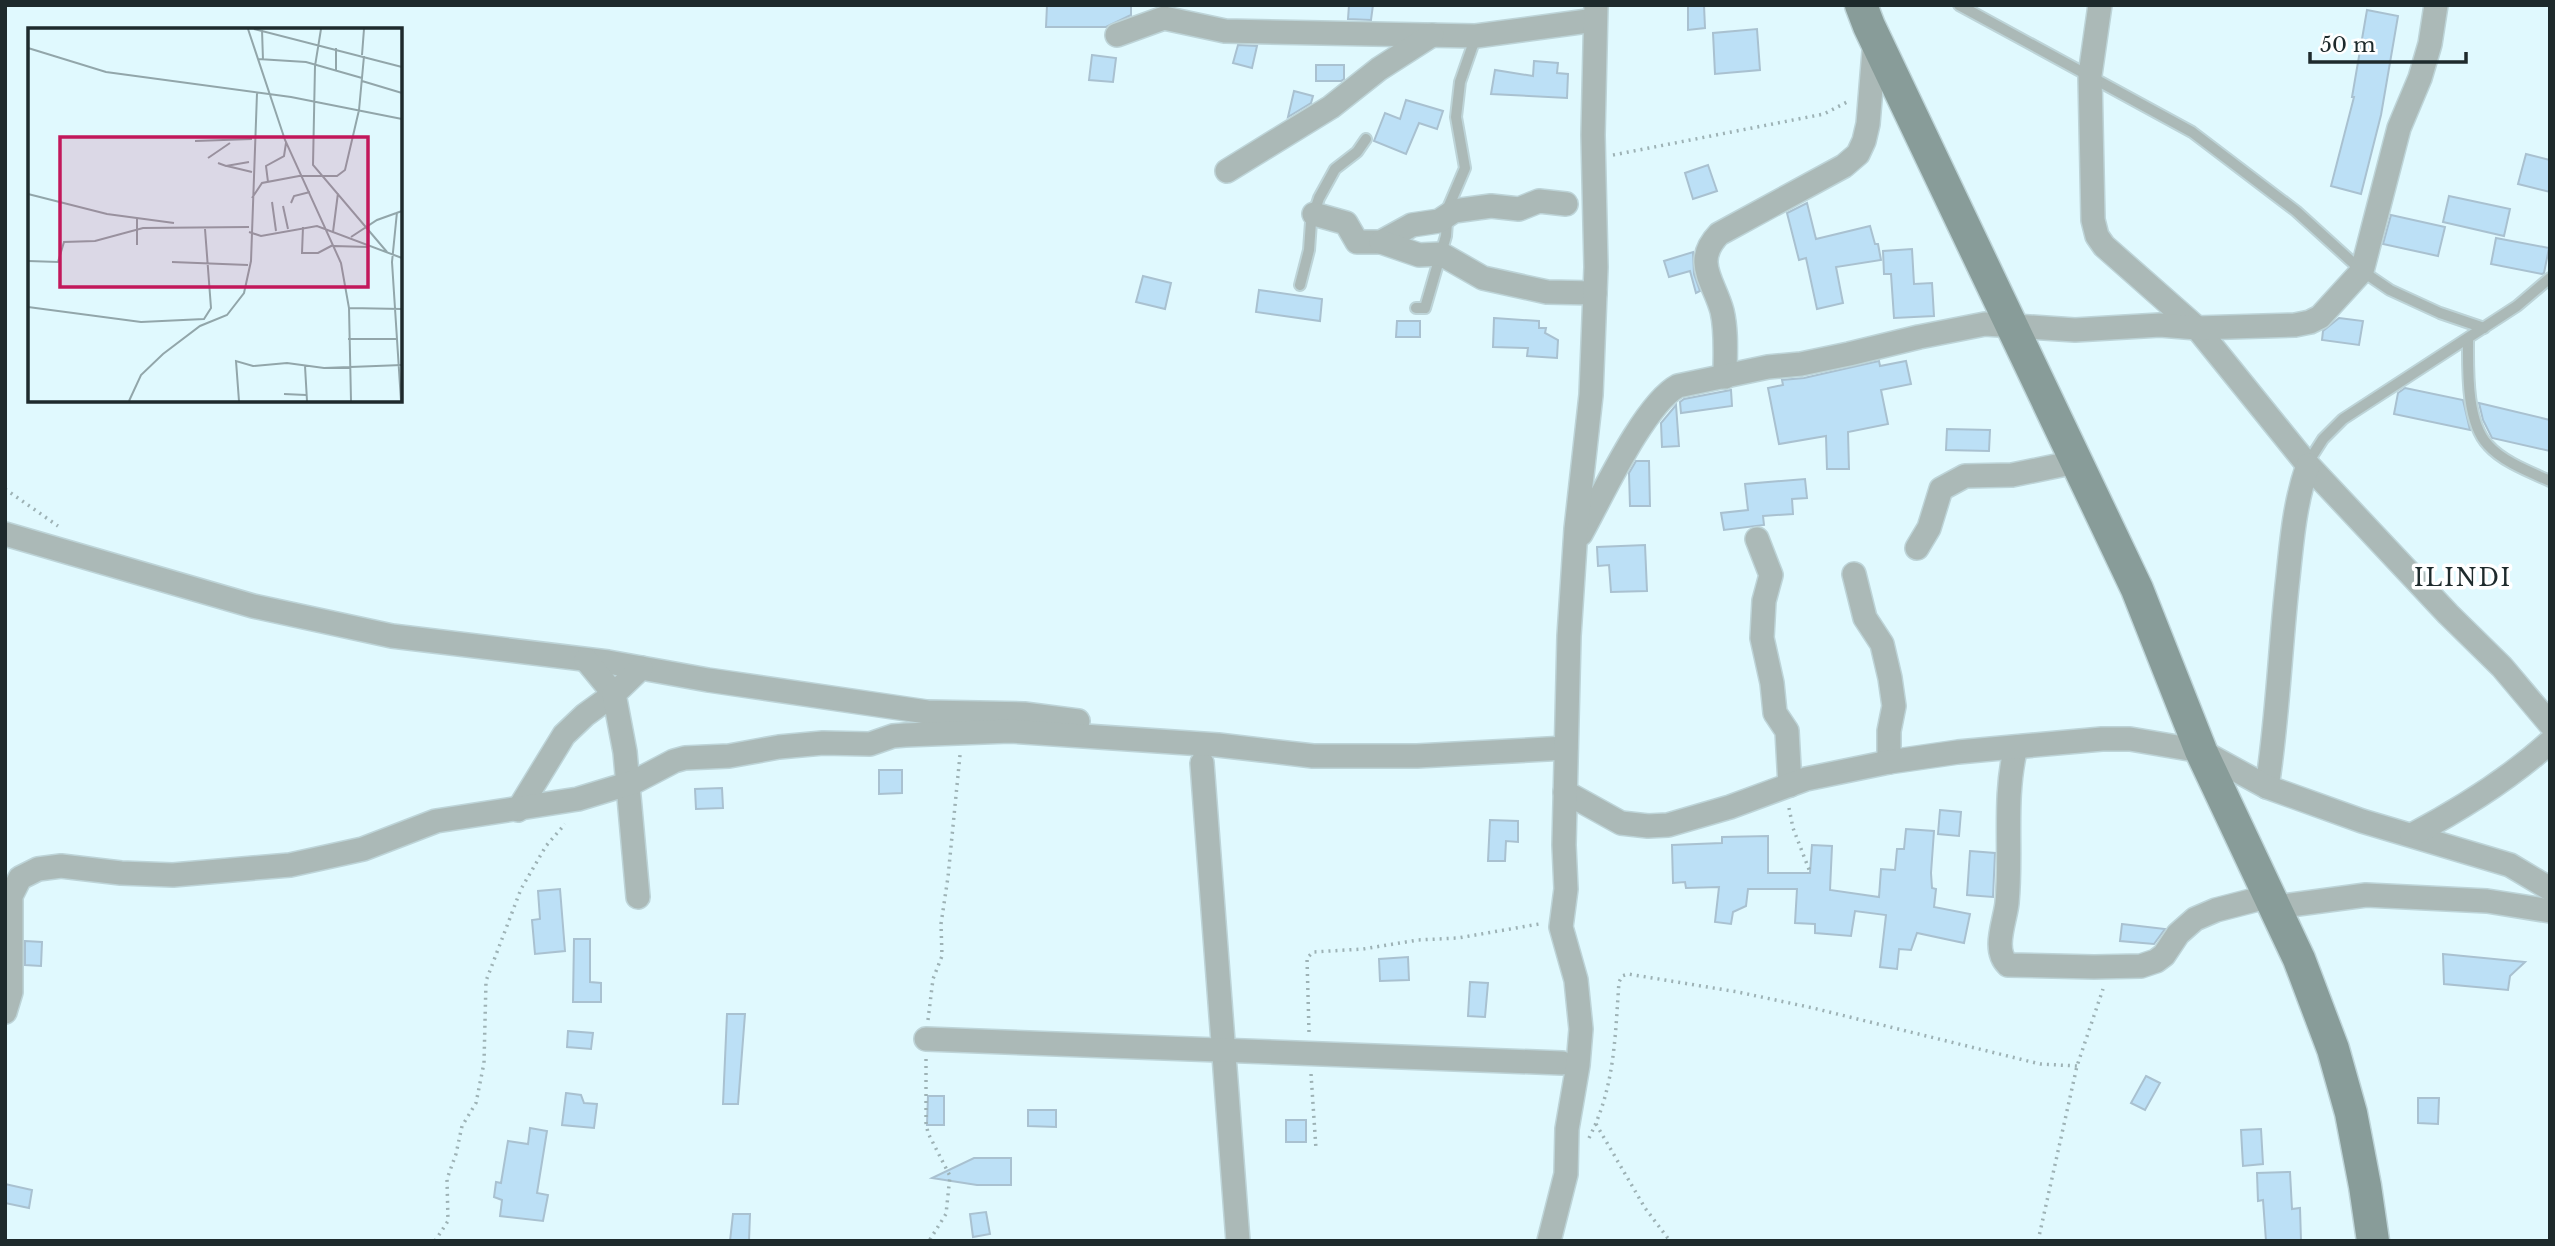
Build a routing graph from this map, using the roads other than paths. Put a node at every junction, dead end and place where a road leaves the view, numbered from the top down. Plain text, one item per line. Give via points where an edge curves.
1 (1861, 5) edge
2 (1959, 5) edge
3 (2100, 5) edge
4 (2436, 5) edge
5 (1596, 13) edge
6 (1117, 35) dead end
7 (1432, 35) junction
8 (1476, 36) junction
9 (1875, 40) junction
10 (2090, 75) junction
11 (1366, 139) dead end
12 (1227, 172) dead end
13 (1566, 204) dead end
14 (1314, 215) junction
15 (1447, 216) junction
16 (1381, 242) junction
17 (1441, 254) junction
18 (2362, 271) junction
19 (2550, 278) edge
20 (1300, 285) dead end
21 (1595, 293) junction
22 (1416, 308) dead end
23 (2011, 326) junction
24 (2197, 328) junction
25 (2484, 328) junction
26 (2468, 339) junction
27 (1725, 377) junction
28 (2073, 455) junction
29 (2308, 465) junction
30 (2550, 481) edge
31 (5, 534) edge
32 (1757, 539) dead end
33 (1575, 544) junction
34 (1917, 548) dead end
35 (1854, 574) dead end
36 (586, 660) junction
37 (641, 668) junction
38 (614, 694) junction
39 (2550, 724) edge
40 (2550, 742) edge
41 (1218, 745) junction
42 (2016, 747) junction
43 (1566, 748) junction
44 (2201, 751) junction
45 (1889, 762) junction
46 (1202, 763) dead end
47 (628, 784) junction
48 (1788, 785) junction
49 (2267, 787) junction
50 (1565, 792) junction
51 (518, 810) junction
52 (2412, 835) junction
53 (2550, 889) edge
54 (638, 897) dead end
55 (2272, 902) junction
56 (2550, 911) edge
57 (5, 1012) edge
58 (926, 1039) road end
59 (1225, 1051) junction
60 (1562, 1063) dead end
61 (1238, 1241) edge
62 (1549, 1241) edge
63 (2373, 1241) edge

1 - 9 street
2 - 10 lane
3 - 10 street
4 - 18 street via 2420,78 2399,128
5 - 8 street
5 - 21 street
6 - 7 street via 1164,18 1225,31
7 - 8 street
7 - 12 street via 1331,107
8 - 15 lane via 1460,82 1456,117 1465,168
9 - 23 street
9 - 27 street via 1868,124 1858,154 1710,243 1707,269 1721,309
10 - 18 lane via 2193,132 2297,211
10 - 24 street via 2097,236
11 - 14 lane via 1335,169
13 - 15 street via 1539,201 1519,209 1491,206
14 - 16 street via 1346,223 1357,242
14 - 20 lane
15 - 16 street via 1412,225
15 - 17 lane
16 - 17 street via 1419,255
17 - 21 street via 1483,278 1547,292
17 - 22 lane via 1426,308
18 - 24 street via 2329,309 2310,322
18 - 25 lane via 2399,295
19 - 25 lane
21 - 33 street via 1591,395
23 - 24 street
23 - 27 street via 1977,326
23 - 28 street
24 - 29 street
25 - 26 lane
26 - 29 lane via 2343,419 2323,439
26 - 30 lane via 2468,385 2483,439 2497,453
27 - 33 street via 1678,386 1658,400
28 - 34 street via 2066,464 2012,475 1965,477 1941,488 1929,528
28 - 44 street via 2137,589
29 - 39 street via 2502,667
29 - 49 street via 2293,520
31 - 36 street via 266,609 392,636
32 - 48 street via 1771,575 1762,638 1775,713 1787,731
33 - 43 street
35 - 45 street via 1866,618 1882,644 1890,678 1894,706
36 - 37 street
36 - 38 street
37 - 38 street
37 - 41 street via 927,712 1024,714 1136,728
38 - 47 street
38 - 51 street via 564,735
40 - 52 street via 2469,804
41 - 43 street via 1313,756
41 - 47 street via 1010,731 893,736 870,744 823,743 685,758
42 - 44 street via 2115,738
42 - 45 street
42 - 55 street via 2009,790 2010,854 2000,952 2008,965 2141,966 2164,955 2195,919 2216,910
43 - 50 street
44 - 49 street
44 - 55 street
45 - 48 street
46 - 59 street
47 - 51 street
47 - 54 street
48 - 50 street via 1698,817 1648,826 1621,823
49 - 52 street
50 - 62 street via 1566,889 1561,932 1576,980 1581,1029 1567,1129 1566,1174
51 - 57 street via 436,821 362,849 290,865 173,875 61,866 31,872 20,878 11,896 11,992
52 - 53 street via 2510,865
55 - 56 street via 2365,895 2451,898
55 - 63 street via 2333,1049 2351,1113
58 - 59 street
59 - 60 street
59 - 61 street

